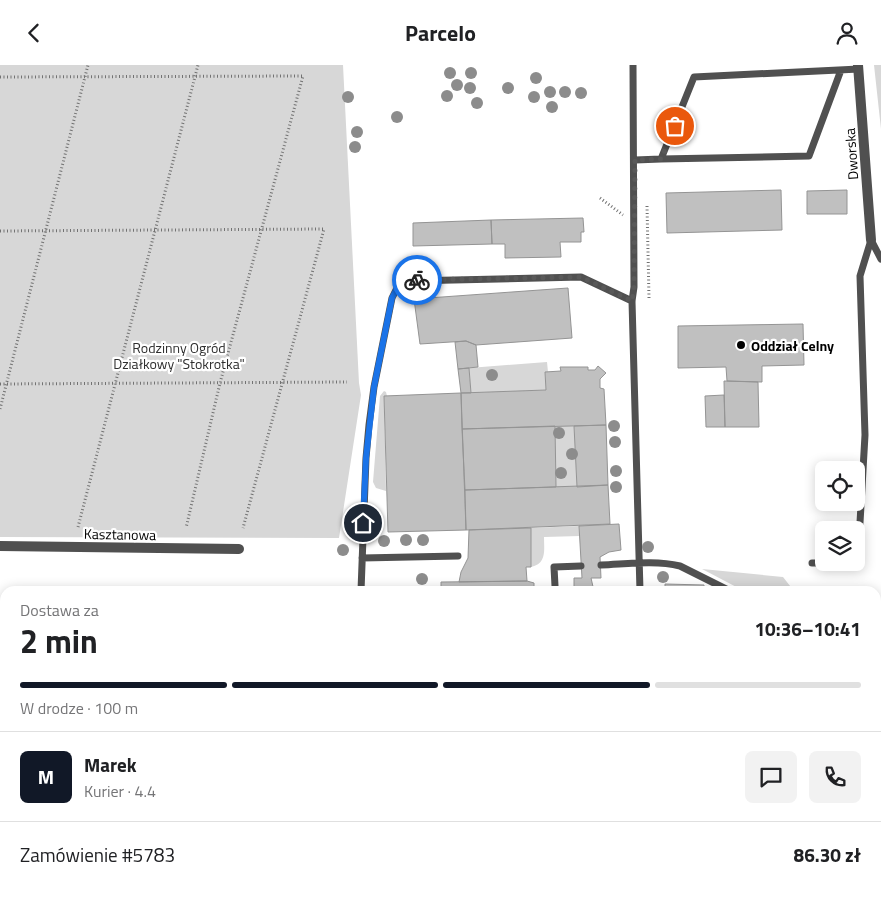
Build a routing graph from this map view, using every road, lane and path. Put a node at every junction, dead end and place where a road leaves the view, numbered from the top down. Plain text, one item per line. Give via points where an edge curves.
1 (88, 65) edge
2 (198, 65) edge
3 (633, 65) edge
4 (859, 67) edge
5 (841, 70) junction
6 (0, 77) edge
7 (195, 77) junction
8 (85, 78) junction
9 (661, 159) junction
10 (635, 160) junction
11 (600, 198) dead end
12 (624, 215) dead end
13 (261, 230) junction
14 (0, 231) edge
15 (46, 231) junction
16 (155, 231) junction
17 (871, 241) junction
18 (881, 259) edge
19 (632, 301) junction
20 (283, 382) junction
21 (347, 382) dead end
22 (116, 383) junction
23 (220, 383) junction
24 (0, 384) edge
25 (6, 384) junction
26 (0, 409) edge
27 (860, 521) edge
28 (78, 527) dead end
29 (243, 527) dead end
30 (186, 528) dead end
31 (0, 546) edge
32 (239, 549) dead end
33 (458, 556) dead end
34 (362, 558) junction
35 (640, 563) junction
36 (581, 565) dead end
37 (600, 565) dead end
38 (360, 586) edge
39 (555, 586) dead end
40 (640, 586) edge
41 (720, 586) edge

1 - 8 path
2 - 7 path
3 - 10 lane
4 - 5 lane
4 - 17 street, Dworska
5 - 9 lane via 694,77
5 - 9 lane via 810,156
6 - 8 path
7 - 8 path
7 - 13 path via 302,76
7 - 16 path
8 - 15 path
9 - 10 lane
10 - 19 lane
11 - 12 path
13 - 16 path
13 - 20 path via 324,229
13 - 23 path
14 - 15 path
15 - 16 path
15 - 25 path
16 - 22 path
17 - 18 lane
17 - 27 lane via 860,276 865,435
19 - 34 lane via 581,277 408,281 399,284 392,298 374,387 366,458
19 - 35 lane
20 - 21 path
20 - 23 path
20 - 29 path
22 - 23 path
22 - 25 path
22 - 28 path
23 - 30 path
24 - 25 path
25 - 26 path
31 - 32 street, Kasztanowa
33 - 34 lane
34 - 38 lane
35 - 37 lane
35 - 40 lane
35 - 41 lane via 666,563 680,567
36 - 39 lane via 554,567

